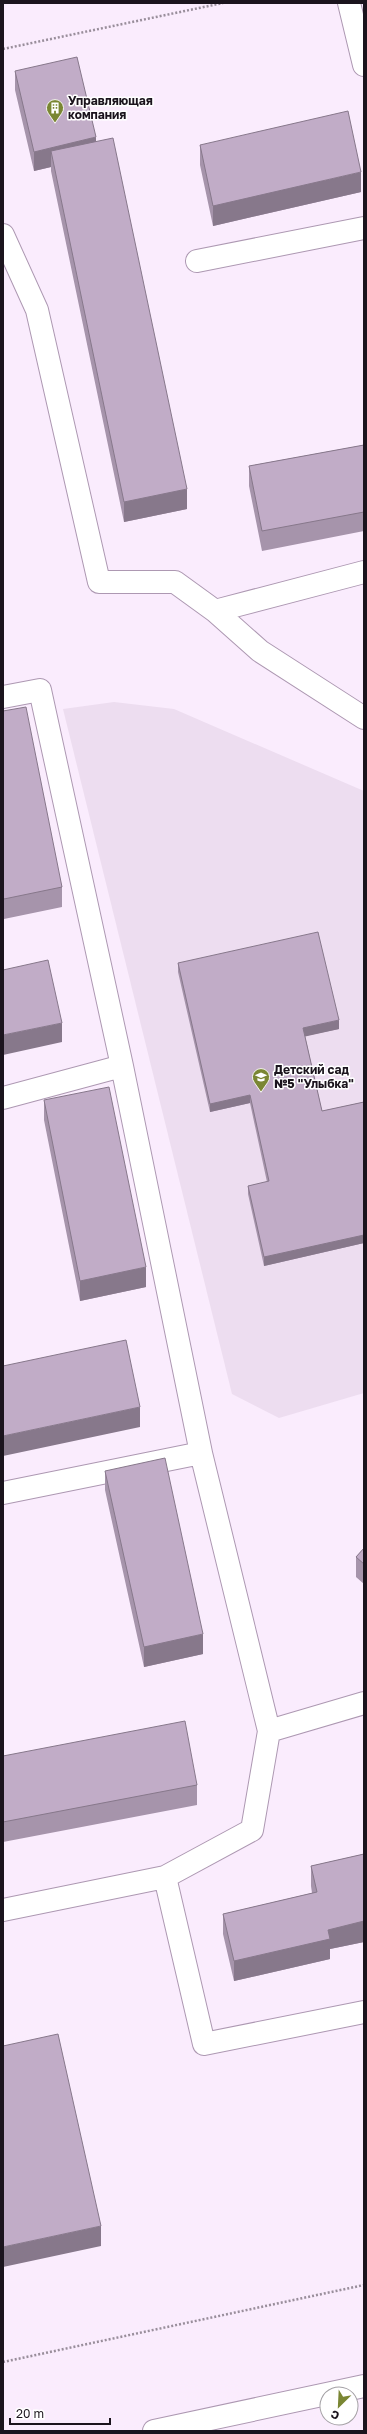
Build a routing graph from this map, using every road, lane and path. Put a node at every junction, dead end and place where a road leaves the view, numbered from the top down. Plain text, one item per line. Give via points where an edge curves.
1 (223, 3) edge
2 (349, 3) edge
3 (3, 49) edge
4 (364, 66) edge
5 (364, 228) edge
6 (3, 235) edge
7 (198, 261) dead end
8 (364, 572) edge
9 (215, 611) junction
10 (3, 697) edge
11 (364, 718) edge
12 (122, 1066) junction
13 (3, 1098) edge
14 (201, 1452) junction
15 (3, 1493) edge
16 (364, 1703) edge
17 (269, 1731) junction
18 (165, 1877) junction
19 (3, 1910) edge
20 (364, 2012) edge
21 (364, 2286) edge
22 (3, 2362) edge
23 (364, 2386) edge
24 (154, 2431) edge

1 - 3 path
2 - 4 street
5 - 7 street
6 - 9 street via 36,310 99,582 175,582
8 - 9 street
9 - 11 street via 260,651
10 - 12 street via 40,690
12 - 13 street
12 - 14 street
14 - 15 street
14 - 17 street
16 - 17 street
17 - 18 street via 252,1830
18 - 19 street
18 - 20 street via 204,2044
21 - 22 path
23 - 24 street

